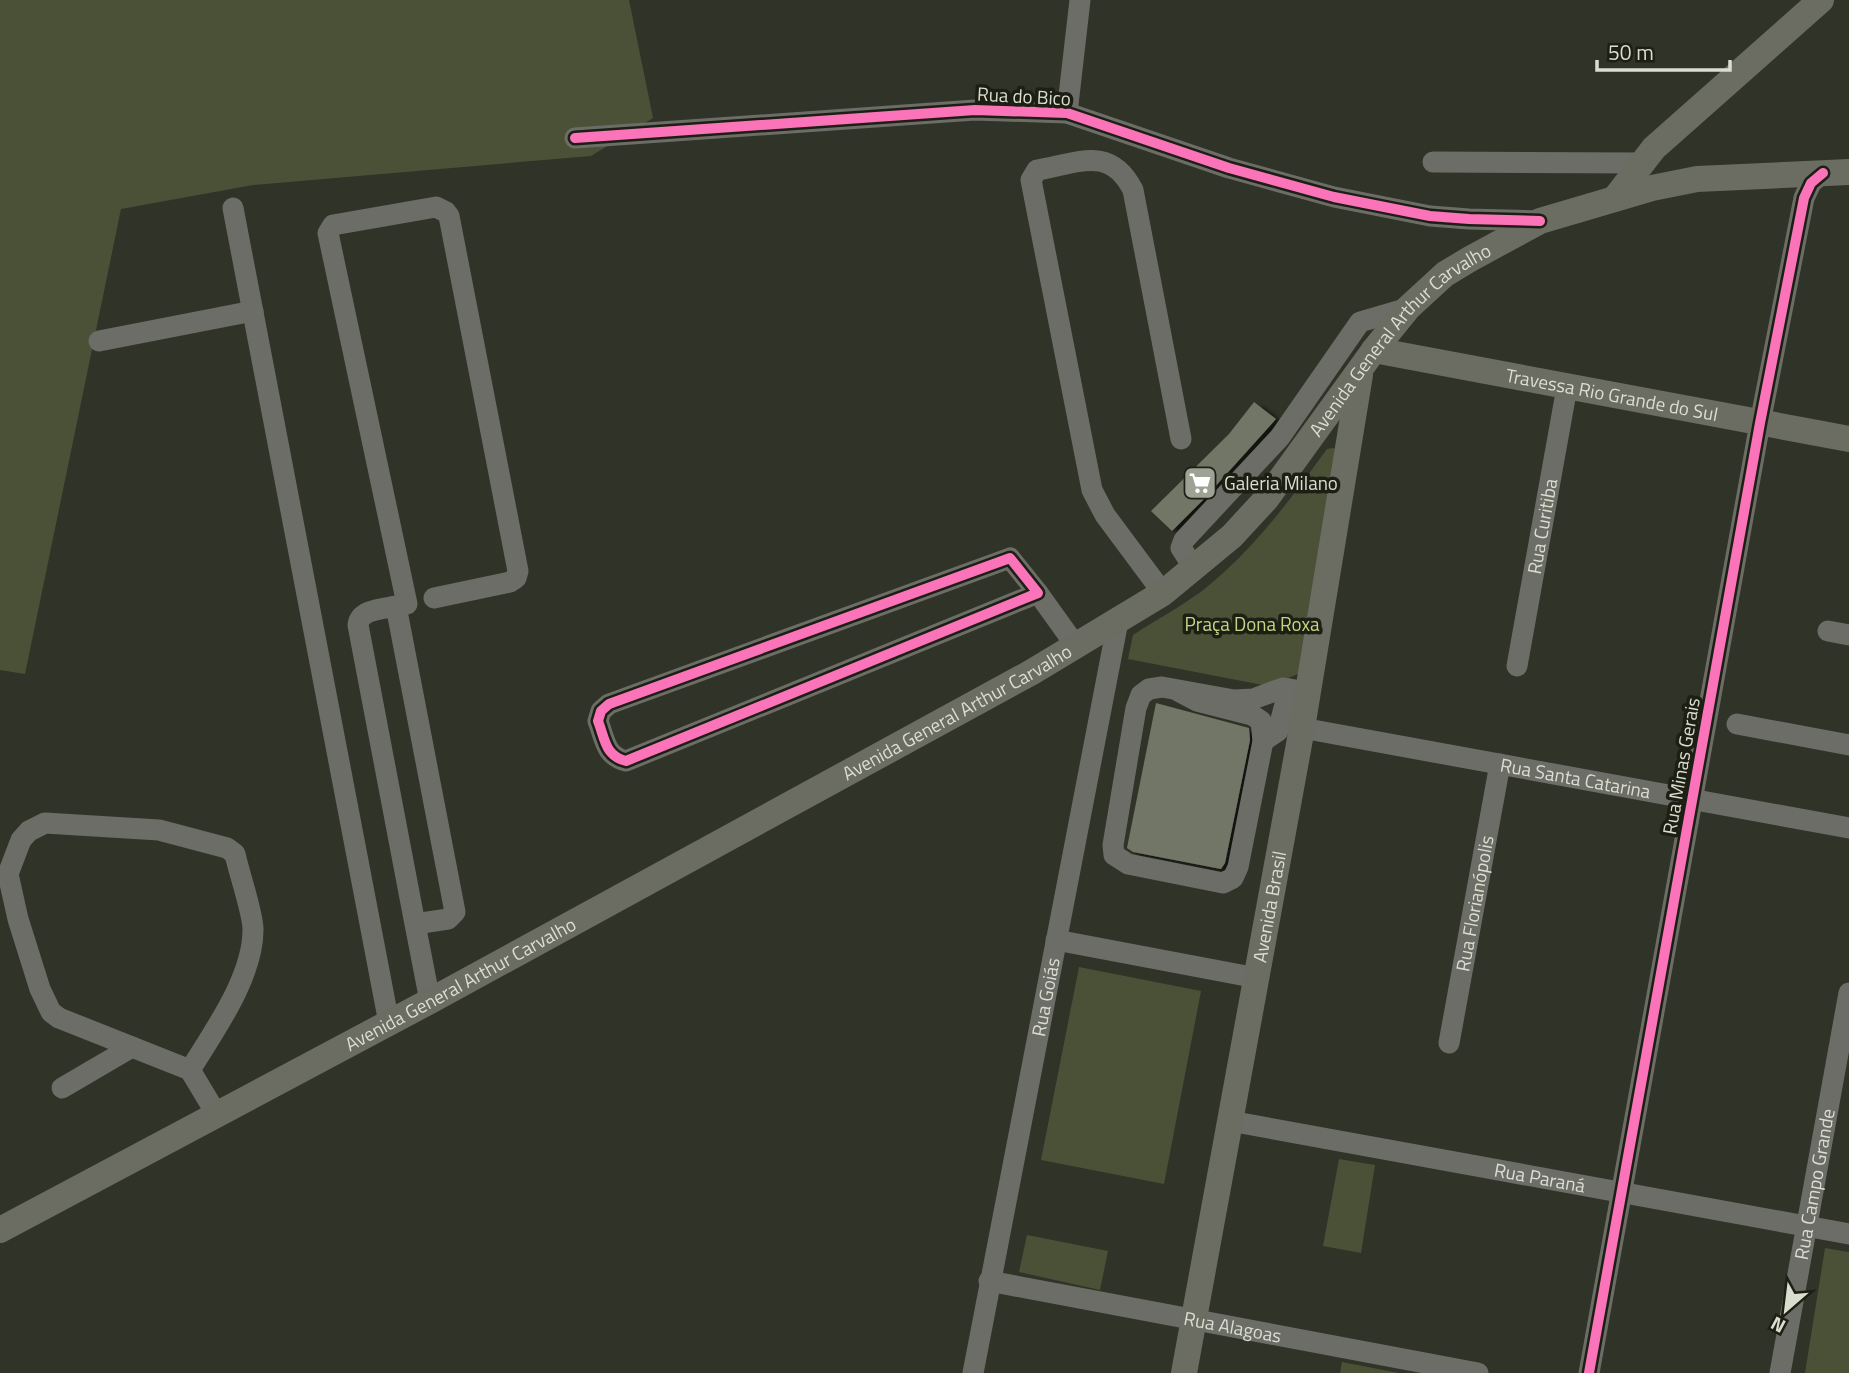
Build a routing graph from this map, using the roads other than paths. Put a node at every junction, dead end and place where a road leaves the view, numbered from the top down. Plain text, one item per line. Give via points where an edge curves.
1 (1080, 0) edge
2 (1821, 0) edge
3 (1067, 113) junction
4 (575, 138) dead end
5 (1647, 155) junction
6 (1433, 162) dead end
7 (1785, 173) junction
8 (1836, 173) edge
9 (1652, 188) junction
10 (1616, 197) junction
11 (1804, 198) junction
12 (233, 208) dead end
13 (1540, 221) junction
14 (1408, 308) junction
15 (253, 311) junction
16 (99, 341) dead end
17 (1367, 359) junction
18 (1567, 387) junction
19 (1326, 418) junction
20 (1760, 423) junction
21 (1181, 439) dead end
22 (1349, 439) junction
23 (1849, 439) edge
24 (1194, 568) junction
25 (1038, 593) junction
26 (1163, 593) junction
27 (434, 598) dead end
28 (407, 604) dead end
29 (1118, 621) junction
30 (1076, 646) junction
31 (1517, 667) dead end
32 (1178, 691) junction
33 (1298, 691) junction
34 (1737, 724) dead end
35 (1302, 728) junction
36 (1263, 741) junction
37 (1849, 745) edge
38 (1500, 764) junction
39 (1693, 799) junction
40 (1849, 828) edge
41 (415, 924) junction
42 (1056, 940) junction
43 (1257, 978) junction
44 (1849, 993) edge
45 (430, 1001) junction
46 (389, 1023) junction
47 (1449, 1043) dead end
48 (132, 1047) junction
49 (190, 1070) junction
50 (62, 1088) dead end
51 (217, 1115) junction
52 (1230, 1121) junction
53 (1622, 1192) junction
54 (1807, 1226) junction
55 (0, 1230) edge
56 (1849, 1234) edge
57 (989, 1281) junction
58 (1194, 1319) junction
59 (973, 1373) edge
60 (1184, 1373) edge
61 (1478, 1373) edge
62 (1589, 1373) edge
63 (1780, 1373) edge

1 - 3 street
2 - 5 main road
3 - 4 street, Rua do Bico via 975,110
3 - 13 street, Rua do Bico via 1229,168 1334,197 1430,216
5 - 6 street
5 - 9 main road
5 - 10 main road
7 - 8 main road, Avenida General Arthur Carvalho
7 - 9 main road, Avenida General Arthur Carvalho via 1697,178
7 - 11 street via 1799,183
8 - 11 street, Rua Minas Gerais via 1811,183
9 - 10 main road, Avenida General Arthur Carvalho
10 - 13 main road, Avenida General Arthur Carvalho
11 - 20 street, Rua Minas Gerais
12 - 15 street
13 - 14 main road, Avenida General Arthur Carvalho via 1445,274
14 - 17 main road, Avenida General Arthur Carvalho
14 - 24 street via 1360,322 1280,438 1184,540 1181,548
15 - 16 street
15 - 46 street
17 - 18 main road, Travessa Rio Grande do Sul
17 - 19 main road, Avenida General Arthur Carvalho
17 - 22 main road, Avenida Brasil
18 - 20 main road, Travessa Rio Grande do Sul
18 - 31 street, Rua Curitiba
19 - 22 main road
19 - 24 main road, Avenida General Arthur Carvalho via 1267,498
20 - 23 main road, Travessa Rio Grande do Sul
20 - 39 street, Rua Minas Gerais
21 - 26 street via 1133,190 1124,173 1107,162 1092,160 1037,170 1031,180 1092,490
22 - 33 main road, Avenida Brasil
24 - 26 main road, Avenida General Arthur Carvalho
25 - 25 street via 1014,561 1005,559 609,704 598,721 610,753 626,761
25 - 30 street
26 - 29 main road, Avenida General Arthur Carvalho
27 - 28 street via 510,582 519,571 449,216 436,207 333,225 328,233
29 - 30 main road, Avenida General Arthur Carvalho
29 - 42 street, Rua Goiás
30 - 45 main road, Avenida General Arthur Carvalho
32 - 33 street via 1234,700 1253,699 1275,690
32 - 36 street via 1197,701 1252,715 1261,721
32 - 36 street via 1149,689 1136,708 1112,845 1117,859 1210,881 1223,883 1233,878
33 - 35 main road, Avenida Brasil
33 - 36 street via 1278,731
34 - 37 street
35 - 38 street, Rua Santa Catarina
35 - 43 main road, Avenida Brasil
38 - 39 street, Rua Santa Catarina
38 - 47 street, Rua Florianópolis
39 - 40 street, Rua Santa Catarina
39 - 53 street, Rua Minas Gerais
41 - 41 street via 358,625 363,614 396,606 455,912 449,919
41 - 45 street
42 - 43 street
42 - 57 street, Rua Goiás
43 - 52 main road, Avenida Brasil
44 - 54 street, Rua Campo Grande
45 - 46 main road, Avenida General Arthur Carvalho
46 - 51 main road, Avenida General Arthur Carvalho
48 - 49 street
48 - 49 street via 59,1018 45,1002 8,874 21,840 45,824 159,830 235,854 253,928 249,952 234,999
48 - 50 street
49 - 51 street
51 - 55 main road, Avenida General Arthur Carvalho
52 - 53 street, Rua Paraná
52 - 58 main road, Avenida Brasil
53 - 54 street, Rua Paraná
53 - 62 street, Rua Minas Gerais
54 - 56 street, Rua Paraná
54 - 63 street, Rua Campo Grande
57 - 58 street, Rua Alagoas
57 - 59 street, Rua Goiás
58 - 60 main road, Avenida Brasil
58 - 61 street, Rua Alagoas

